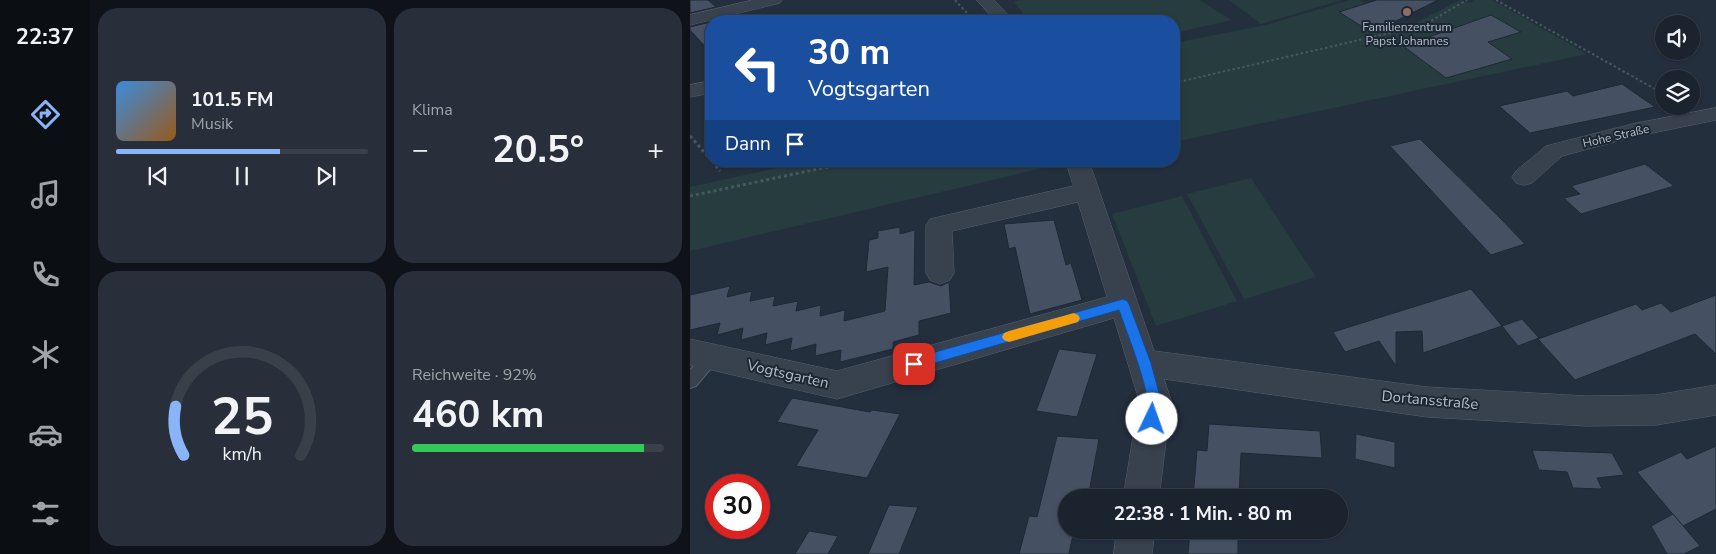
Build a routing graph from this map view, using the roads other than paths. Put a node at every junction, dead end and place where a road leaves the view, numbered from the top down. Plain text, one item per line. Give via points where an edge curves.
1 (774, 0) edge
2 (987, 0) edge
3 (711, 15) edge
4 (1000, 15) edge
5 (705, 16) edge
6 (690, 20) edge
7 (705, 88) edge
8 (690, 91) edge
9 (1712, 118) edge
10 (1079, 167) edge
11 (1524, 177) dead end
12 (1088, 191) junction
13 (940, 273) dead end
14 (1123, 304) junction
15 (701, 354) edge
16 (1144, 363) junction
17 (690, 381) edge
18 (1716, 400) edge
19 (1142, 489) edge
20 (1135, 539) edge
21 (1133, 554) edge

1 - 3 street
2 - 4 street
5 - 6 street
7 - 8 street
9 - 11 street, Hohe Straße via 1632,131 1554,151
10 - 12 street
12 - 13 street via 939,225
12 - 14 street
14 - 15 street, Vogtsgarten via 837,385
14 - 16 street
15 - 17 lane, Vogtsgarten
16 - 18 street, Dortansstraße via 1427,402 1586,411 1656,410
16 - 19 street via 1155,400
20 - 21 street

